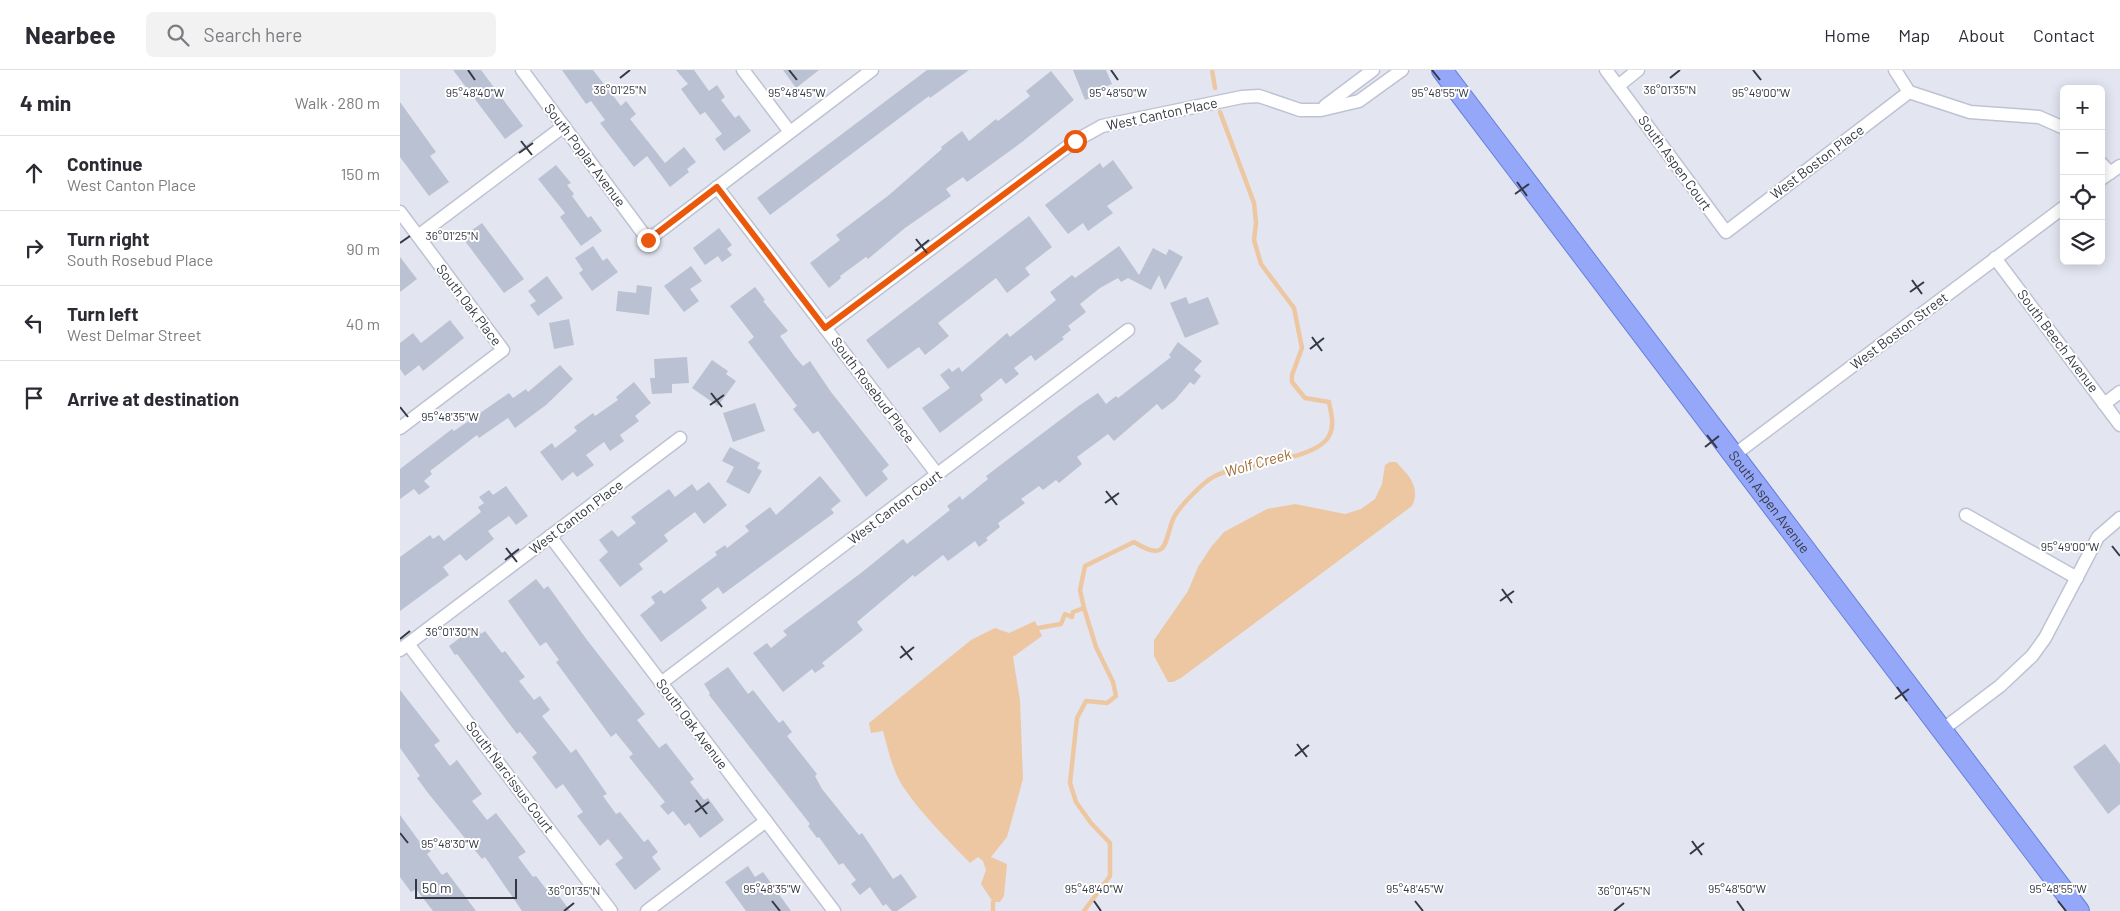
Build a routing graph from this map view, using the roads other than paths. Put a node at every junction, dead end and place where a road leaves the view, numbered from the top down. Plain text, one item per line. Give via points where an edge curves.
1 (522, 70) edge
2 (743, 70) edge
3 (872, 70) edge
4 (1373, 70) edge
5 (1402, 70) edge
6 (1442, 70) edge
7 (1606, 70) edge
8 (1638, 70) edge
9 (1895, 70) edge
10 (1618, 86) junction
11 (1909, 92) junction
12 (1321, 110) junction
13 (564, 126) junction
14 (2060, 126) edge
15 (790, 132) junction
16 (717, 187) junction
17 (2060, 210) edge
18 (400, 212) edge
19 (1726, 232) joint
20 (418, 236) junction
21 (1995, 258) junction
22 (825, 328) junction
23 (1128, 330) dead end
24 (2120, 392) edge
25 (2104, 404) junction
26 (2120, 424) edge
27 (400, 428) edge
28 (680, 438) dead end
29 (1734, 455) junction
30 (937, 474) junction
31 (1966, 515) dead end
32 (2120, 518) edge
33 (550, 536) junction
34 (2077, 578) junction
35 (404, 647) edge
36 (661, 683) junction
37 (1942, 730) junction
38 (766, 821) junction
39 (611, 911) edge
40 (647, 911) edge
41 (834, 911) edge
42 (2079, 911) edge

1 - 13 street, South Poplar Avenue
2 - 15 street
3 - 15 street
4 - 12 street
5 - 12 street, West Canton Place via 1359,101
6 - 29 main road, South Aspen Avenue
7 - 10 street, South Aspen Court
8 - 10 street
9 - 11 street
10 - 19 street, South Aspen Court
11 - 14 street via 1970,112 2039,117
11 - 19 street, West Boston Place
12 - 22 street, West Canton Place via 1300,110 1259,96 1242,96 1102,126 1075,141
13 - 16 street, South Poplar Avenue via 648,240
13 - 20 street
15 - 16 street
16 - 22 street, South Rosebud Place
17 - 21 street, West Boston Street
18 - 20 street, South Oak Place
20 - 27 street, South Oak Place via 503,350
21 - 25 street, South Beech Avenue
21 - 29 street, West Boston Street
22 - 30 street, South Rosebud Place
23 - 30 street, West Canton Court
24 - 25 street
25 - 26 street, South Beech Avenue
28 - 33 street, West Canton Place
29 - 37 main road, South Aspen Avenue
30 - 36 street, West Canton Court
31 - 34 street
32 - 34 street via 2098,537
33 - 35 street, West Canton Place
33 - 36 street, South Oak Avenue
34 - 37 street via 2032,656 2000,686
35 - 39 street, South Narcissus Court
36 - 38 street, South Oak Avenue
37 - 42 main road, South Aspen Avenue
38 - 40 street
38 - 41 street, South Oak Avenue

